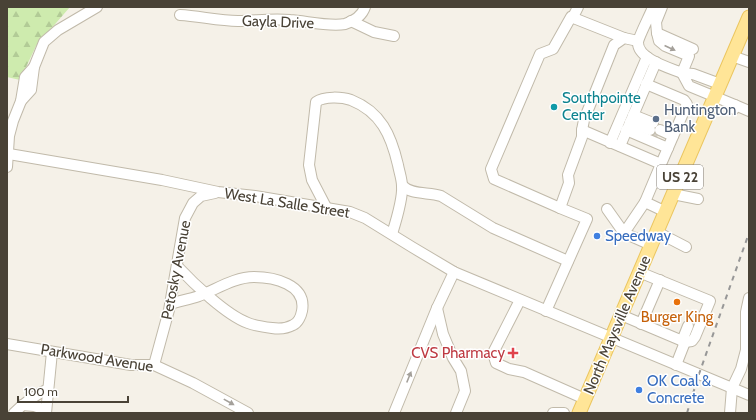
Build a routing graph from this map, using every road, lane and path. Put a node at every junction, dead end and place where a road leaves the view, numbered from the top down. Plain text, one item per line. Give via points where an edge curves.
1 (97, 7) edge
2 (365, 7) edge
3 (578, 7) edge
4 (653, 7) edge
5 (662, 7) edge
6 (180, 14) dead end
7 (749, 17) edge
8 (573, 18) junction
9 (352, 21) junction
10 (394, 36) dead end
11 (624, 38) junction
12 (638, 42) junction
13 (732, 56) junction
14 (651, 60) junction
15 (749, 62) edge
16 (682, 73) junction
17 (646, 84) junction
18 (720, 84) junction
19 (715, 96) junction
20 (749, 111) edge
21 (630, 122) junction
22 (582, 130) junction
23 (672, 140) junction
24 (615, 144) junction
25 (9, 154) junction
26 (661, 164) junction
27 (7, 167) edge
28 (403, 186) junction
29 (218, 192) junction
30 (673, 194) junction
31 (698, 199) dead end
32 (645, 202) junction
33 (326, 207) junction
34 (560, 208) junction
35 (607, 209) dead end
36 (666, 212) junction
37 (657, 232) junction
38 (624, 233) junction
39 (392, 234) junction
40 (651, 245) junction
41 (686, 247) dead end
42 (568, 261) junction
43 (177, 266) junction
44 (454, 272) junction
45 (640, 272) junction
46 (659, 282) junction
47 (205, 293) junction
48 (749, 298) edge
49 (520, 300) junction
50 (170, 304) junction
51 (437, 308) junction
52 (546, 311) junction
53 (621, 315) junction
54 (641, 324) junction
55 (688, 326) dead end
56 (747, 336) edge
57 (611, 338) junction
58 (686, 341) junction
59 (7, 344) edge
60 (52, 352) junction
61 (676, 364) junction
62 (154, 365) junction
63 (732, 388) junction
64 (48, 389) junction
65 (749, 395) edge
66 (585, 399) junction
67 (22, 405) junction
68 (46, 411) edge
69 (14, 413) edge
70 (248, 413) edge
71 (394, 413) edge
72 (456, 413) edge
73 (553, 413) edge
74 (564, 413) edge
75 (579, 413) edge
76 (730, 413) edge

1 - 25 street via 58,30 44,42 34,67 31,90 21,101 13,121 9,136
2 - 9 street via 359,17
3 - 8 street
4 - 12 street
5 -> 16 street via 656,22 659,41 665,46 691,52
6 - 9 street, Gayla Drive via 236,21 282,19 343,24
7 - 13 main road, North Maysville Avenue / US 22
8 - 11 street
8 - 34 street via 571,17 553,49 540,54 491,169 494,179
9 - 10 street via 374,32
11 - 12 street
11 - 22 street via 614,44
12 - 14 street
13 - 15 street
13 - 18 main road, North Maysville Avenue / US 22
14 - 16 street
14 - 17 street
14 - 24 street
16 - 18 street via 693,74
16 - 19 street via 690,86
17 - 21 street
17 - 23 street via 684,100 687,104
18 - 19 main road, North Maysville Avenue / US 22
19 - 20 street via 734,107
19 - 30 main road, North Maysville Avenue / US 22
21 - 23 street
21 - 23 street via 655,130
21 - 24 street
22 - 24 street
22 - 34 street
23 - 26 street
24 - 26 street
25 - 27 street
25 - 29 street, West La Salle Street
26 - 32 street
28 - 33 street via 394,150 379,119 364,106 345,98 320,98 316,102 309,165 312,180
28 - 39 street
28 - 42 street via 412,192 441,196 493,228
29 - 33 street, West La Salle Street
29 - 43 street, Petosky Avenue via 201,196 189,209
30 - 31 street
30 - 36 main road, North Maysville Avenue / US 22
32 - 36 street
32 - 38 street
33 - 39 street, West La Salle Street via 365,218
34 - 42 street via 587,219
35 - 38 street
36 - 37 main road, North Maysville Avenue / US 22
37 - 40 main road, North Maysville Avenue / US 22
37 - 41 street
38 - 40 street
39 - 44 street, West La Salle Street
40 - 45 main road, North Maysville Avenue / US 22
42 - 52 street
43 - 47 street
43 - 50 street, Petosky Avenue
44 - 49 street, West La Salle Street
44 - 51 street
45 - 46 street
45 - 53 main road, North Maysville Avenue / US 22
46 - 54 street
46 - 58 street via 710,301 695,337
47 - 47 street via 244,278 281,281 291,285 300,295 302,312 299,320 289,327 278,329 260,326 234,316
47 - 50 street
48 - 56 street via 746,312
49 - 52 street, West La Salle Street
49 - 66 street via 493,353 496,363 524,372
50 - 62 street, Petosky Avenue
71 -> 51 street
51 - 72 street via 443,334 461,371 466,391
52 - 57 street, West La Salle Street
53 - 54 street
53 - 57 main road, North Maysville Avenue / US 22
54 - 58 street
55 - 58 street
56 - 63 street via 744,361
57 - 61 street, West La Salle Street
57 - 66 main road, North Maysville Avenue / US 22
58 - 61 street
59 - 60 street, Parkwood Avenue
60 - 62 street, Parkwood Avenue via 131,365
60 - 64 street
61 - 63 street, West La Salle Street
62 -> 70 street, Parkwood Avenue via 193,382
63 - 65 street, West La Salle Street
63 - 76 street
64 - 67 street
64 - 68 street
66 - 75 main road, North Maysville Avenue / US 22
67 - 68 street
67 - 69 street
73 - 74 street

